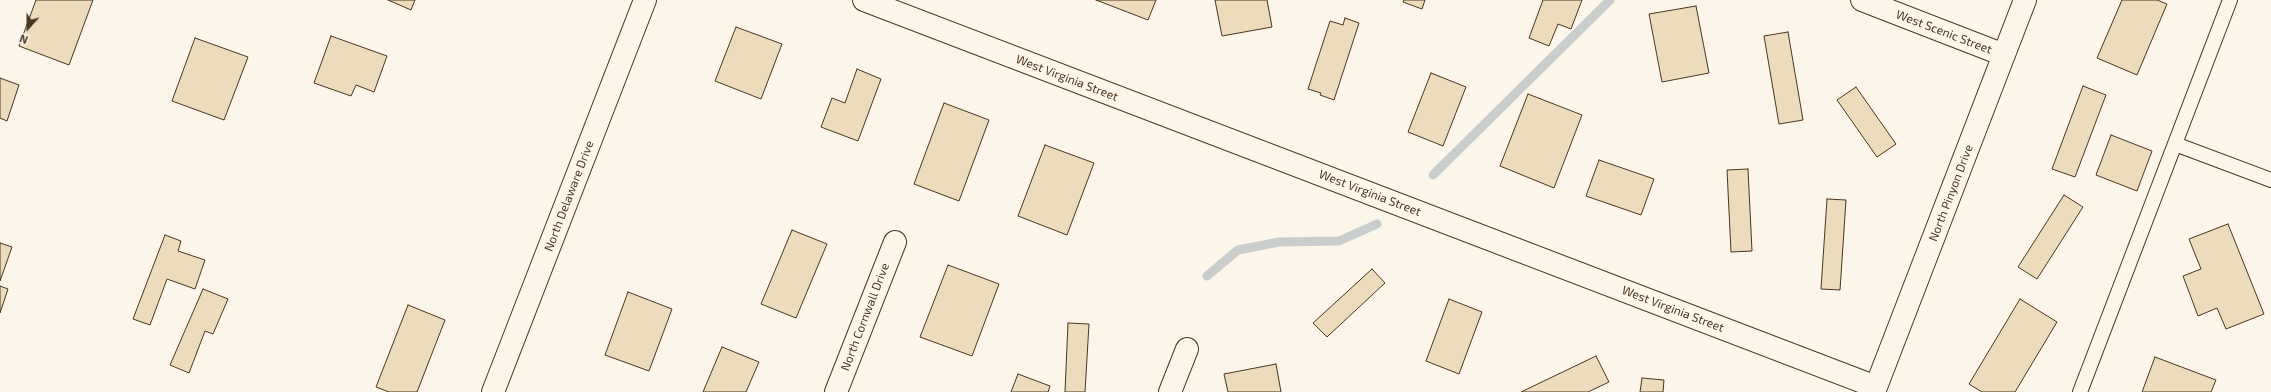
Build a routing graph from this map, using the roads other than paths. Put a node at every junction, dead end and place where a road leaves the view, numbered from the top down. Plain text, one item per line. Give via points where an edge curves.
1 (645, 0) edge
2 (864, 0) edge
3 (1862, 0) edge
4 (2025, 0) edge
5 (2230, 0) edge
6 (2004, 55) junction
7 (2175, 144) junction
8 (2271, 180) edge
9 (895, 242) dead end
10 (1187, 349) dead end
11 (1876, 390) edge
12 (493, 392) edge
13 (836, 392) edge
14 (1170, 392) edge
15 (2080, 392) edge

1 - 12 street, North Delaware Drive
2 - 11 street, West Virginia Street
3 - 6 street, West Scenic Street
4 - 6 street, North Pinyon Drive
5 - 7 lane
6 - 11 street, North Pinyon Drive
7 - 8 lane
7 - 15 lane
9 - 13 street, North Cornwall Drive
10 - 14 street

